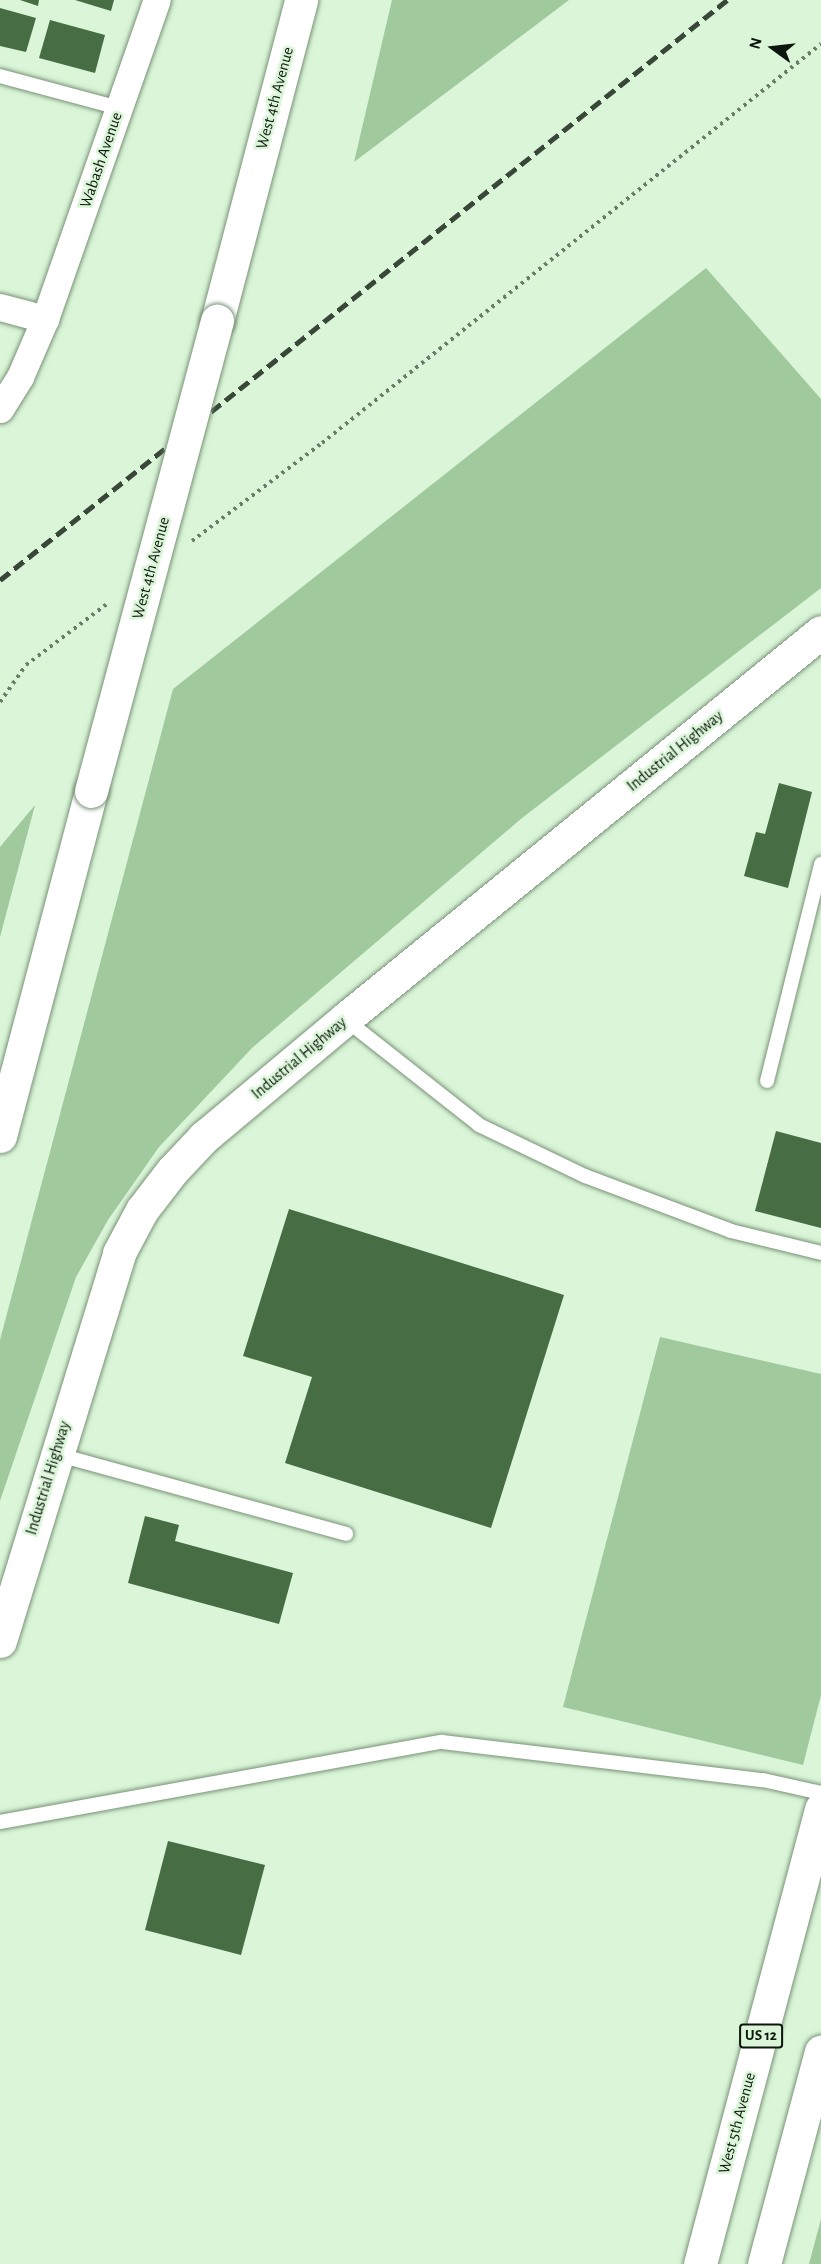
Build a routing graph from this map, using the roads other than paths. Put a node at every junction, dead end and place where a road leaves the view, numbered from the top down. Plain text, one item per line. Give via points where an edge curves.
1 (157, 0) edge
2 (301, 0) edge
3 (0, 76) edge
4 (119, 108) junction
5 (0, 307) edge
6 (45, 319) junction
7 (0, 409) edge
8 (821, 632) edge
9 (821, 864) edge
10 (345, 1020) junction
11 (767, 1081) dead end
12 (0, 1136) edge
13 (821, 1253) edge
14 (56, 1454) junction
15 (346, 1534) dead end
16 (0, 1641) edge
17 (821, 1793) edge
18 (821, 1809) edge
19 (0, 1822) edge
20 (821, 2051) edge
21 (700, 2264) edge
22 (764, 2264) edge

1 - 4 street, Wabash Avenue
2 - 12 main road, West 4th Avenue, bridge
3 - 4 lane
4 - 6 street, Wabash Avenue
5 - 6 street
6 - 7 street, Wabash Avenue via 20,377
8 - 10 main road, Industrial Highway
9 - 11 lane
10 - 13 lane via 479,1125 585,1176 731,1231
10 - 14 main road, Industrial Highway via 204,1137 142,1210 119,1253
14 - 15 lane
14 - 16 main road, Industrial Highway
17 - 19 lane via 763,1780 442,1742
18 - 21 main road, West 5th Avenue / US 12
20 - 22 main road

